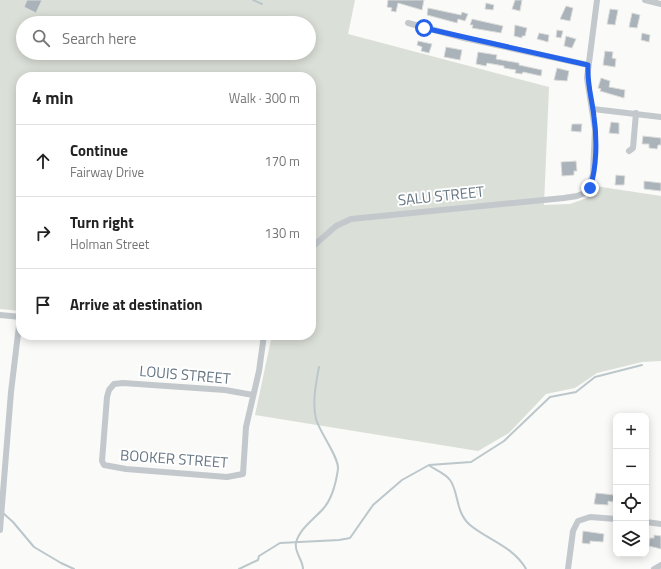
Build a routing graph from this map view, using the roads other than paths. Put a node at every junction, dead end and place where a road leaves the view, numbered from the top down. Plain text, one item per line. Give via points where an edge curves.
1 (597, 0) edge
2 (645, 0) edge
3 (661, 4) edge
4 (408, 22) dead end
5 (588, 65) junction
6 (593, 108) junction
7 (636, 113) junction
8 (661, 117) edge
9 (629, 151) dead end
10 (316, 244) edge
11 (0, 315) edge
12 (16, 317) edge
13 (17, 340) edge
14 (263, 340) edge
15 (253, 395) junction
16 (104, 465) joint
17 (613, 519) edge
18 (649, 522) edge
19 (661, 524) edge
20 (0, 530) edge
21 (661, 565) edge
22 (568, 569) edge
23 (654, 569) edge

1 - 5 street
2 - 3 street
4 - 5 street via 464,38
5 - 6 street via 588,89
6 - 7 street
6 - 10 street, SALU STREET via 593,174 590,188 583,194 351,219 336,226
7 - 8 street
7 - 9 street via 633,148
11 - 12 street
13 - 20 street
14 - 15 street
15 - 16 street, BOOKER STREET via 246,427 242,476 202,476
15 - 16 street, LOUIS STREET via 181,387 114,384 110,390 104,420 101,458
17 - 22 street via 585,517 576,523
18 - 19 street
21 - 23 street

